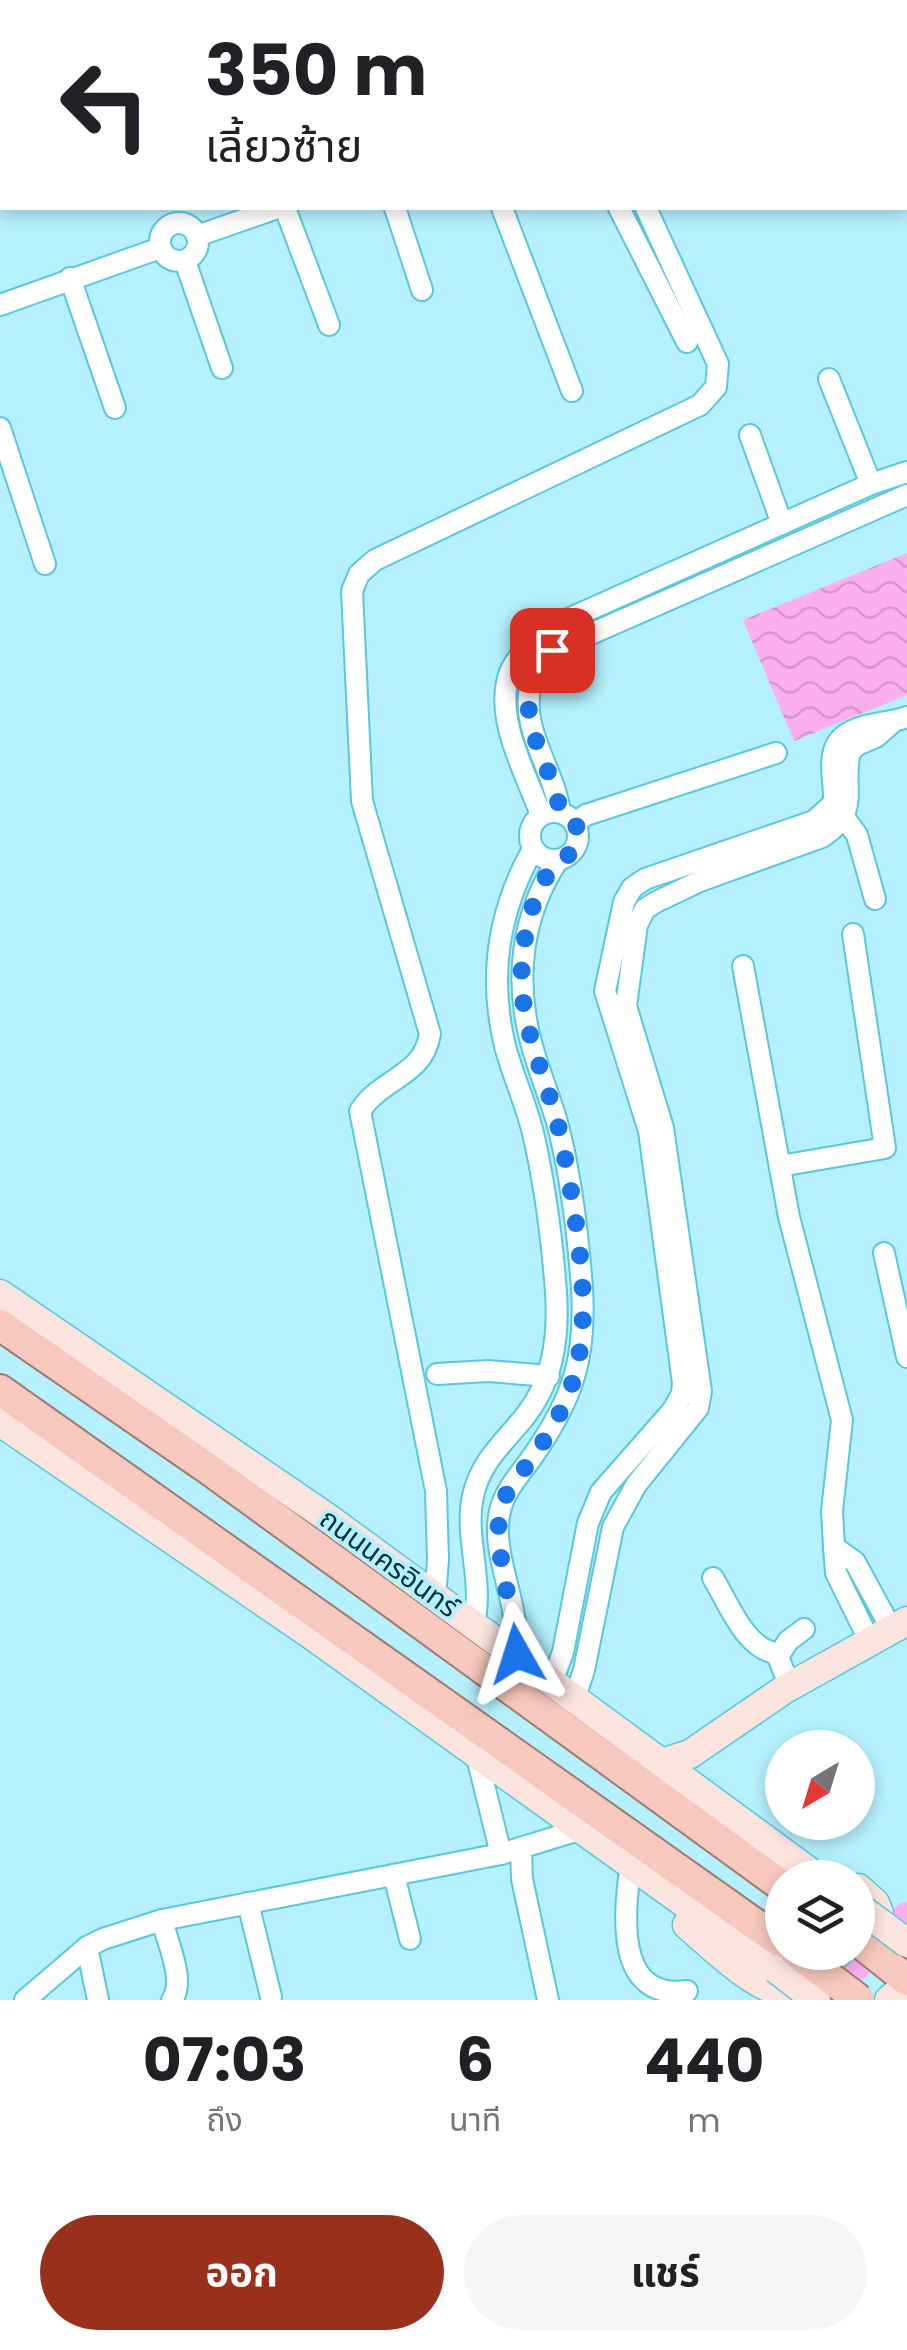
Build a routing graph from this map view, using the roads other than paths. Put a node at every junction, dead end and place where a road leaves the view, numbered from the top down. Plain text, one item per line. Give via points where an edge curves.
1 (275, 210) edge
2 (282, 210) edge
3 (396, 210) edge
4 (503, 210) edge
5 (620, 210) edge
6 (647, 210) edge
7 (170, 215) edge
8 (198, 236) junction
9 (160, 248) junction
10 (185, 261) junction
11 (70, 278) junction
12 (422, 290) dead end
13 (0, 305) edge
14 (328, 324) dead end
15 (687, 342) dead end
16 (222, 368) dead end
17 (829, 379) dead end
18 (572, 391) dead end
19 (115, 408) dead end
20 (0, 428) edge
21 (750, 435) dead end
22 (907, 472) edge
23 (872, 484) junction
24 (907, 494) edge
25 (782, 524) junction
26 (702, 558) junction
27 (45, 564) dead end
28 (711, 579) junction
29 (900, 719) edge
30 (776, 753) dead end
31 (839, 810) junction
32 (558, 816) junction
33 (533, 848) junction
34 (558, 860) junction
35 (875, 898) dead end
36 (852, 934) dead end
37 (743, 966) dead end
38 (522, 1000) junction
39 (497, 1002) junction
40 (780, 1166) junction
41 (884, 1252) dead end
42 (582, 1283) junction
43 (556, 1286) junction
44 (0, 1294) edge
45 (0, 1325) edge
46 (689, 1354) junction
47 (907, 1356) edge
48 (437, 1374) dead end
49 (549, 1376) junction
50 (0, 1390) edge
51 (521, 1421) junction
52 (0, 1422) edge
53 (545, 1438) junction
54 (584, 1544) junction
55 (609, 1550) junction
56 (476, 1556) junction
57 (502, 1558) junction
58 (712, 1578) dead end
59 (435, 1596) junction
60 (474, 1624) junction
61 (804, 1630) dead end
62 (890, 1631) edge
63 (780, 1653) junction
64 (517, 1654) junction
65 (790, 1686) junction
66 (564, 1690) junction
67 (476, 1753) junction
68 (672, 1770) junction
69 (586, 1831) junction
70 (511, 1851) junction
71 (794, 1860) edge
72 (818, 1860) edge
73 (765, 1874) edge
74 (394, 1875) junction
75 (630, 1878) junction
76 (248, 1904) junction
77 (162, 1920) junction
78 (875, 1925) edge
79 (875, 1938) edge
80 (410, 1939) dead end
81 (765, 1941) edge
82 (765, 1943) edge
83 (907, 1944) edge
84 (87, 1948) junction
85 (795, 1970) edge
86 (809, 1970) edge
87 (818, 1970) edge
88 (907, 1983) edge
89 (687, 1992) dead end
90 (270, 1997) dead end
91 (25, 2000) edge
92 (98, 2000) edge
93 (172, 2000) edge
94 (548, 2000) edge
95 (816, 2000) edge
96 (858, 2000) edge
97 (889, 2000) edge

1 - 8 street
2 - 14 street
3 - 12 street
4 - 18 street
5 - 15 street
6 - 59 street via 718,364 716,387 700,406 376,560 358,574 352,591 362,801 430,1034 419,1064 377,1090 360,1111 436,1491
7 - 8 street
7 - 9 street
8 - 10 street via 196,251
9 - 10 street via 170,260
9 - 11 street
10 - 16 street
11 - 13 street
11 - 19 street
17 - 23 street
20 - 27 street
21 - 25 street
22 - 23 street
23 - 25 street
24 - 28 street
25 - 26 street
26 - 28 street
26 - 32 street via 537,633 510,671 511,733
28 - 32 street via 552,650 532,680 532,728 558,796
29 - 31 street via 848,732 837,744 832,755
30 - 32 street via 586,815
31 - 35 street via 857,835
31 - 46 street via 697,871 645,878 624,902 605,991 642,1079
32 - 33 street via 530,830
32 - 34 street via 578,842
33 - 34 street
33 - 39 street via 500,926
34 - 38 street via 541,885 526,932
36 - 40 street via 885,1148
37 - 40 street
38 - 39 street
38 - 42 street via 558,1124
39 - 43 street via 532,1130
40 - 62 street via 842,1420 834,1547 855,1562
41 - 47 street
42 - 43 street
42 - 53 street via 578,1368 570,1397
43 - 49 street
44 - 59 main road, ถนนนครอินทร์
45 - 73 main road, ถนนนครอินทร์
46 - 54 street via 682,1394 601,1492
46 - 55 street via 701,1391 698,1408 636,1484
48 - 49 street
49 - 51 street
50 - 81 main road
51 - 53 street
51 - 56 street via 480,1476 471,1520
52 - 67 main road
53 - 57 street via 500,1509
54 - 55 street
54 - 66 street via 563,1652
55 - 66 street via 584,1670
56 - 57 street
56 - 60 street
57 - 64 street
58 - 63 street via 755,1644
59 - 60 main road, ถนนนครอินทร์
60 - 64 main road, ถนนนครอินทร์
61 - 63 street
62 - 65 main road
63 - 65 street
64 - 66 main road, ถนนนครอินทร์
65 - 68 main road
66 - 68 main road, ถนนนครอินทร์
67 - 69 main road
67 - 70 street
68 - 71 main road, ถนนนครอินทร์
68 - 72 main road via 714,1788
69 - 70 street
69 - 75 main road
69 - 82 main road
70 - 74 street
70 - 94 street
74 - 76 street
74 - 80 street
75 - 87 main road via 746,1974 782,1993
75 - 89 street via 625,1909 638,1977 653,1990
76 - 77 street
76 - 90 street
77 - 84 street
77 - 93 street via 177,1981
78 - 83 main road, bridge
79 - 88 main road
84 - 91 street
84 - 92 street
85 - 95 main road, bridge
86 - 96 main road, bridge
88 - 97 main road

